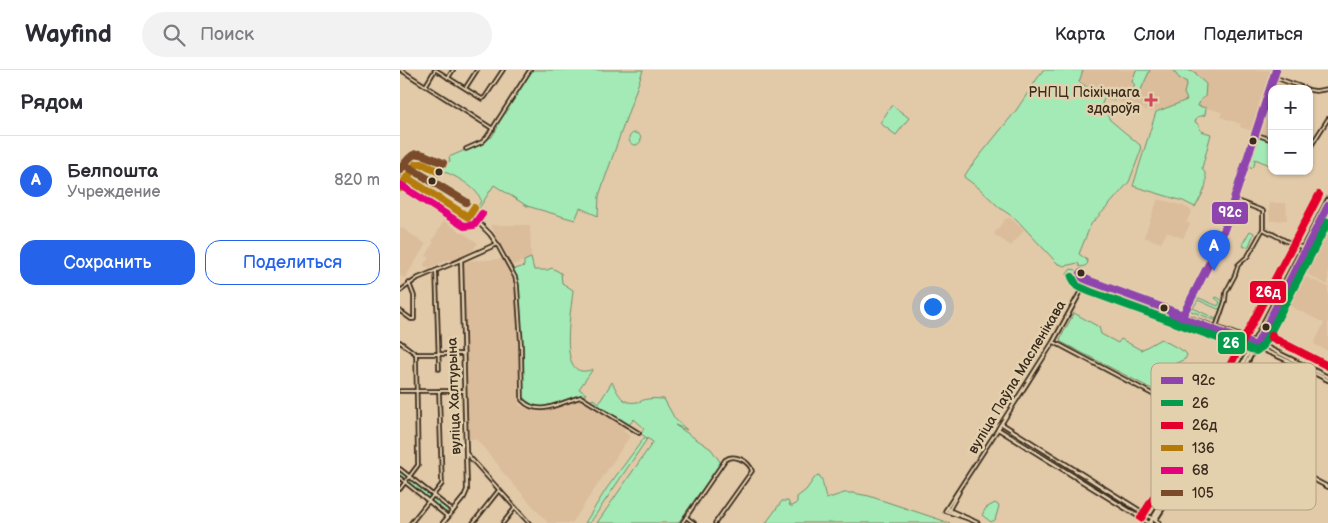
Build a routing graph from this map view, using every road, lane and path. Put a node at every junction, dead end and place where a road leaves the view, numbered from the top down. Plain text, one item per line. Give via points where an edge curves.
1 (401, 70) edge
2 (435, 70) edge
3 (453, 70) edge
4 (477, 70) edge
5 (503, 70) edge
6 (529, 70) edge
7 (1276, 70) edge
8 (448, 78) junction
9 (1274, 78) junction
10 (425, 85) junction
11 (1296, 85) edge
12 (466, 88) junction
13 (1328, 89) edge
14 (1313, 90) edge
15 (1328, 119) edge
16 (493, 129) junction
17 (1256, 134) junction
18 (1268, 138) edge
19 (1313, 142) edge
20 (466, 149) dead end
21 (416, 164) dead end
22 (400, 173) edge
23 (407, 178) junction
24 (400, 188) edge
25 (1235, 200) junction
26 (1328, 200) edge
27 (1328, 206) edge
28 (1263, 229) junction
29 (497, 244) junction
30 (1303, 248) junction
31 (461, 260) junction
32 (436, 271) junction
33 (409, 284) junction
34 (1084, 284) junction
35 (400, 291) edge
36 (400, 311) edge
37 (1182, 316) junction
38 (1216, 327) junction
39 (400, 342) edge
40 (1053, 342) junction
41 (1255, 344) junction
42 (416, 354) junction
43 (439, 354) junction
44 (462, 354) junction
45 (1245, 363) edge
46 (1295, 363) edge
47 (439, 369) dead end
48 (1316, 373) edge
49 (1328, 379) edge
50 (464, 390) junction
51 (400, 391) edge
52 (416, 391) junction
53 (439, 391) junction
54 (1151, 394) edge
55 (1002, 424) junction
56 (998, 429) junction
57 (639, 433) dead end
58 (466, 454) junction
59 (400, 469) edge
60 (410, 477) junction
61 (400, 478) edge
62 (1316, 481) edge
63 (405, 482) junction
64 (1328, 487) edge
65 (400, 489) edge
66 (499, 490) junction
67 (434, 495) junction
68 (429, 501) junction
69 (515, 508) junction
70 (1159, 510) edge
71 (453, 511) junction
72 (448, 517) junction
73 (686, 517) junction
74 (689, 520) junction
75 (1151, 522) edge
76 (412, 523) edge
77 (443, 523) edge
78 (473, 523) edge
79 (503, 523) edge
80 (529, 523) edge
81 (682, 523) edge
82 (687, 523) edge
83 (694, 523) edge
84 (716, 523) edge
85 (978, 523) edge
86 (1159, 523) edge

1 - 10 street
2 - 8 street
2 - 10 street
3 - 8 street
4 - 12 street
5 - 12 street via 482,99
6 - 16 street
7 - 9 street
8 - 12 street
9 - 11 street
9 - 17 street
10 - 16 street
13 - 14 street
15 - 19 street
16 - 20 street via 482,142
17 - 18 street
17 - 25 street
21 - 23 street
22 - 23 main road
23 - 24 main road
23 - 29 street via 480,226
25 - 28 street via 1263,211
25 - 37 street via 1216,250
26 - 30 main road
27 - 41 main road
28 - 30 street
28 - 38 street via 1248,256 1238,265
29 - 31 street
29 - 57 street via 515,277 522,400 530,408 538,409 581,397
30 - 41 main road
31 - 32 street
31 - 44 street, вуліца Халтурына
32 - 33 street
32 - 43 street
33 - 35 street
33 - 36 street via 414,296 414,319
34 - 37 street
34 - 37 street, вуліца Паўла Масленікава via 1086,280
34 - 40 street, вуліца Паўла Масленікава
37 - 38 street
37 - 41 street
38 - 41 street
39 - 42 street
40 - 54 street
40 - 55 street, вуліца Паўла Масленікава
41 - 45 main road
41 - 46 street
42 - 43 street
42 - 52 street
43 - 44 street
43 - 47 street
44 - 50 street, вуліца Халтурына
48 - 49 street
50 - 53 street
50 - 58 street, вуліца Халтурына
51 - 52 street
52 - 53 street
52 - 60 street via 418,465
53 - 67 street via 442,483
55 - 56 street, вуліца Паўла Масленікава
55 - 75 street
56 - 75 street
56 - 85 street, вуліца Паўла Масленікава via 947,511
58 - 66 street
58 - 71 street, вуліца Халтурына via 466,493
59 - 60 street
60 - 63 street
60 - 67 street
61 - 63 street
62 - 64 street
63 - 65 street
63 - 68 street
66 - 69 street
66 - 78 street
67 - 68 street
67 - 71 street
68 - 72 street
68 - 76 street
69 - 79 street
69 - 80 street
70 - 75 main road
71 - 72 street, вуліца Халтурына
72 - 77 street, вуліца Халтурына
73 - 74 street
73 - 81 street
73 - 84 street via 728,458 734,457 752,471
74 - 82 street
74 - 83 street
75 - 86 main road

